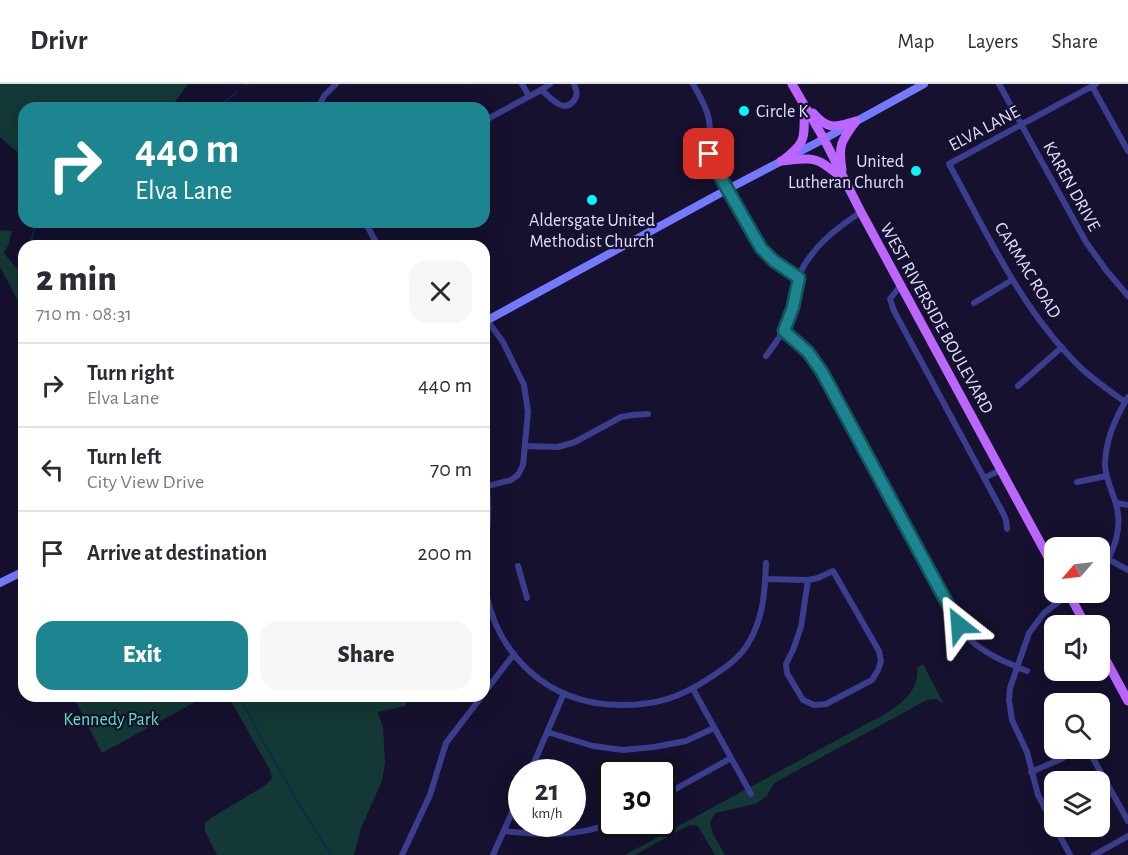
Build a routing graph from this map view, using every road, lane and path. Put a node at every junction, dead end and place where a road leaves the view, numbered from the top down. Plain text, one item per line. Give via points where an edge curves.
1 (336, 84) edge
2 (522, 84) edge
3 (550, 84) edge
4 (574, 84) edge
5 (693, 84) edge
6 (792, 84) edge
7 (924, 84) edge
8 (999, 84) edge
9 (1094, 85) edge
10 (541, 90) junction
11 (529, 96) junction
12 (321, 102) edge
13 (803, 104) junction
14 (490, 118) edge
15 (856, 121) junction
16 (1021, 126) junction
17 (824, 140) junction
18 (1128, 151) edge
19 (781, 161) junction
20 (949, 164) joint
21 (843, 178) junction
22 (728, 189) junction
23 (861, 212) junction
24 (799, 278) junction
25 (1012, 280) junction
26 (900, 285) junction
27 (1128, 296) edge
28 (974, 303) dead end
29 (490, 319) edge
30 (490, 326) edge
31 (784, 331) junction
32 (1062, 347) junction
33 (766, 356) dead end
34 (1018, 386) dead end
35 (1126, 399) edge
36 (648, 414) dead end
37 (525, 446) junction
38 (1001, 470) junction
39 (1106, 476) junction
40 (984, 478) junction
41 (1077, 482) dead end
42 (490, 486) edge
43 (1116, 503) junction
44 (1128, 505) edge
45 (1007, 529) dead end
46 (1044, 550) edge
47 (1110, 554) edge
48 (1110, 560) edge
49 (766, 563) dead end
50 (518, 566) dead end
51 (1128, 570) edge
52 (18, 574) edge
53 (765, 579) junction
54 (808, 580) junction
55 (0, 584) edge
56 (527, 598) dead end
57 (1055, 603) edge
58 (490, 607) edge
59 (514, 654) junction
60 (1016, 667) junction
61 (1110, 668) edge
62 (1028, 671) dead end
63 (490, 685) edge
64 (693, 689) junction
65 (564, 693) junction
66 (1128, 701) edge
67 (477, 702) edge
68 (714, 728) junction
69 (547, 732) junction
70 (731, 758) junction
71 (536, 759) edge
72 (1061, 759) edge
73 (1093, 759) edge
74 (1031, 772) junction
75 (676, 789) edge
76 (751, 794) dead end
77 (1128, 820) edge
78 (508, 822) edge
79 (598, 827) edge
80 (504, 831) junction
81 (1128, 836) edge
82 (402, 855) edge
83 (493, 855) edge
84 (1070, 855) edge
85 (1094, 855) edge

1 - 12 street
2 - 11 street
3 - 10 street
4 - 10 street via 576,97 564,106
5 - 22 street via 709,119 709,154
6 - 13 main road, WEST RIVERSIDE BOULEVARD
7 - 15 street
8 - 16 street, KAREN DRIVE
9 - 16 street, ELVA LANE
9 - 18 street
10 - 11 street
11 - 14 street
13 - 15 main road via 830,126
13 - 17 main road, WEST RIVERSIDE BOULEVARD
13 - 19 main road via 803,139
15 - 17 street
15 - 21 main road via 840,148
16 - 20 street, ELVA LANE
16 - 27 street, KAREN DRIVE via 1086,242
17 - 19 street
17 - 21 main road, WEST RIVERSIDE BOULEVARD
19 - 21 main road via 813,159
19 - 22 street
20 - 25 street, CARMAC ROAD
21 - 23 main road, WEST RIVERSIDE BOULEVARD
22 - 24 street via 761,248
22 - 29 street
23 - 24 street via 822,242
23 - 26 main road, WEST RIVERSIDE BOULEVARD
24 - 31 street
25 - 28 street
25 - 32 street, CARMAC ROAD
26 - 38 main road, WEST RIVERSIDE BOULEVARD
26 - 40 street via 890,299 894,311
30 - 37 street via 503,342 524,385 528,412
31 - 33 street
31 - 60 street via 808,352 822,372 964,634 982,650
32 - 34 street
32 - 35 street, CARMAC ROAD via 1097,382
35 - 39 street via 1108,437
36 - 37 street via 621,417 558,447
37 - 42 street via 518,475
38 - 40 street
38 - 46 main road, WEST RIVERSIDE BOULEVARD
39 - 41 street
39 - 43 street
40 - 45 street
43 - 44 street
43 - 47 street via 1118,526
48 - 51 street
49 - 53 street
50 - 56 street
52 - 55 street
53 - 54 street
53 - 64 street via 761,613 745,648 731,663
54 - 54 street via 833,571 881,661 872,680 826,704 814,705 803,700 787,673 786,664 801,627
57 - 60 street via 1029,633
58 - 59 street
59 - 63 street
59 - 65 street via 536,677
60 - 62 street
60 - 74 street via 1010,687 1010,708
61 - 66 main road
64 - 65 street via 661,702 634,705 598,704
64 - 68 street
65 - 69 street
67 - 82 street via 446,743 430,795
68 - 69 street via 686,741 623,750 593,746
68 - 70 street
69 - 71 street
70 - 75 street
70 - 76 street
72 - 74 street
73 - 77 street
74 - 84 street via 1041,803
78 - 80 street
79 - 80 street via 559,834
80 - 83 street
81 - 85 street

